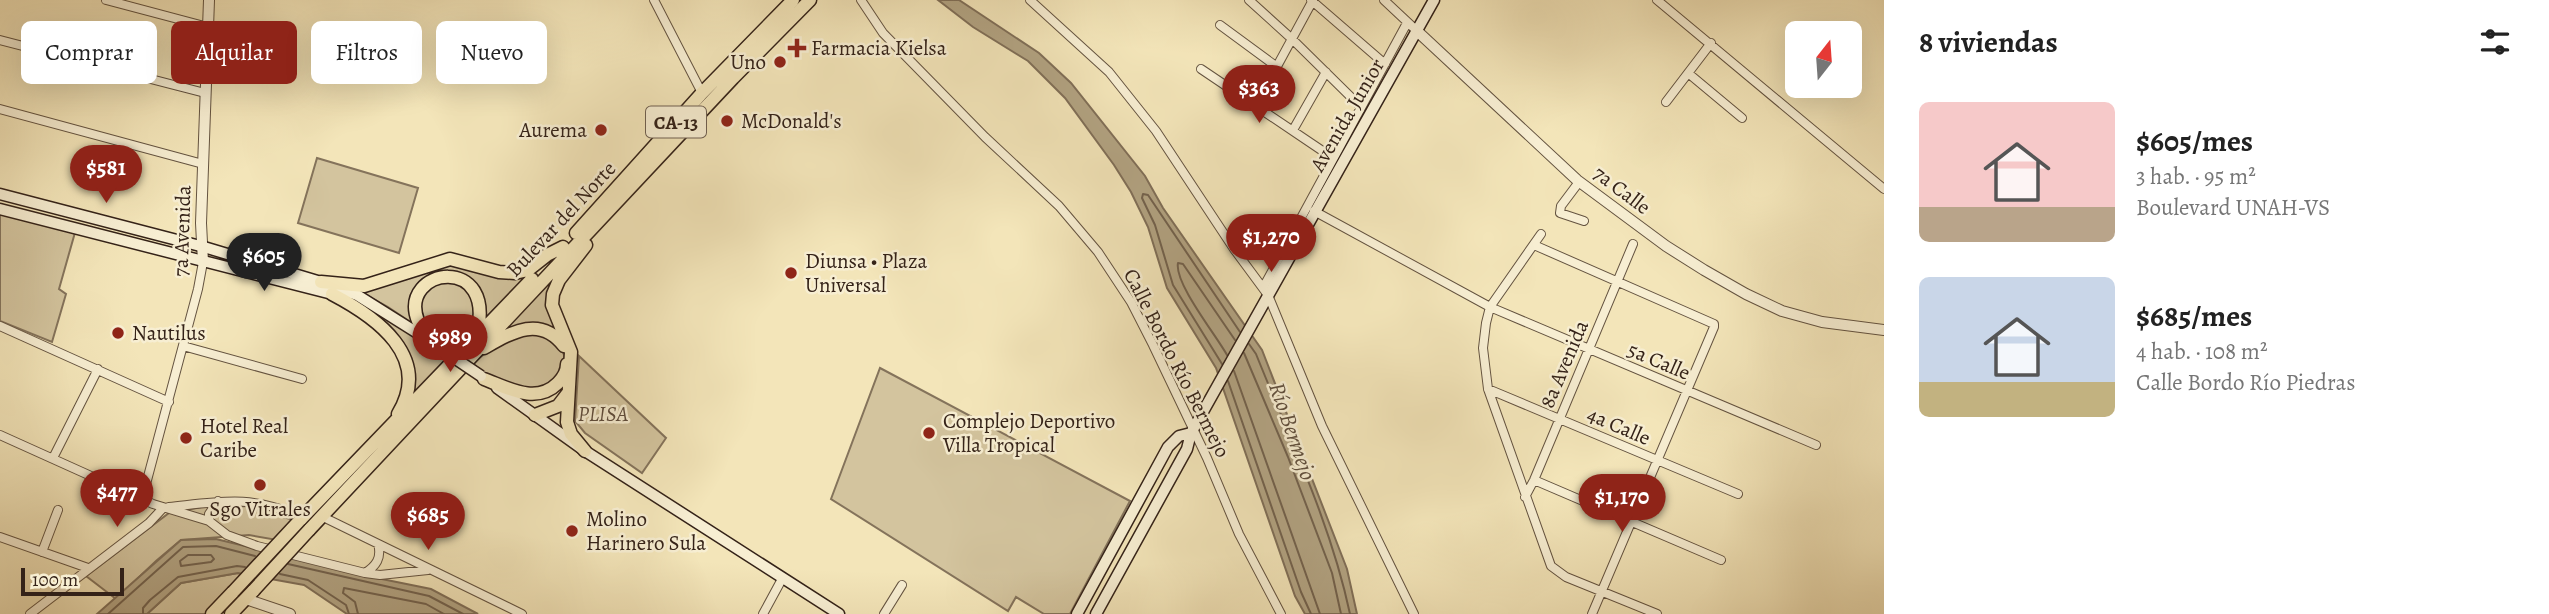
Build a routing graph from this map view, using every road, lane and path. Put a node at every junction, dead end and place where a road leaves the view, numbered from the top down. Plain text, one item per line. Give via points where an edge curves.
1 (106, 0) edge
2 (209, 0) edge
3 (654, 0) edge
4 (793, 0) edge
5 (810, 0) edge
6 (861, 0) edge
7 (1030, 0) edge
8 (1249, 0) edge
9 (1312, 0) edge
10 (1384, 0) edge
11 (1434, 0) edge
12 (1657, 0) edge
13 (185, 21) edge
14 (208, 21) edge
15 (1407, 23) junction
16 (1220, 25) dead end
17 (1418, 31) junction
18 (1292, 39) junction
19 (0, 40) edge
20 (1711, 43) junction
21 (1385, 64) junction
22 (1277, 67) junction
23 (1201, 69) dead end
24 (1326, 72) junction
25 (1688, 73) junction
26 (205, 84) edge
27 (205, 93) junction
28 (702, 93) junction
29 (1666, 102) dead end
30 (1255, 105) junction
31 (1360, 106) junction
32 (0, 109) edge
33 (1742, 118) dead end
34 (1293, 130) junction
35 (1333, 158) junction
36 (203, 164) junction
37 (1579, 182) junction
38 (1884, 189) edge
39 (0, 194) edge
40 (23, 200) junction
41 (0, 203) edge
42 (0, 209) edge
43 (1314, 211) junction
44 (601, 219) junction
45 (1584, 221) dead end
46 (1541, 234) dead end
47 (1633, 244) dead end
48 (1534, 245) junction
49 (204, 247) junction
50 (563, 247) junction
51 (203, 262) junction
52 (321, 282) junction
53 (1618, 283) junction
54 (332, 294) junction
55 (1264, 296) junction
56 (367, 302) junction
57 (1490, 307) junction
58 (3, 327) edge
59 (1884, 330) edge
60 (0, 338) edge
61 (475, 339) junction
62 (435, 345) junction
63 (183, 346) junction
64 (1588, 350) junction
65 (475, 353) junction
66 (98, 369) junction
67 (482, 377) junction
68 (302, 379) dead end
69 (1488, 389) junction
70 (1687, 392) junction
71 (568, 393) junction
72 (169, 402) junction
73 (535, 415) junction
74 (1559, 420) junction
75 (1195, 428) junction
76 (389, 429) junction
77 (0, 435) edge
78 (1816, 445) dead end
79 (586, 451) junction
80 (53, 458) junction
81 (1658, 461) junction
82 (1534, 480) junction
83 (1738, 494) dead end
84 (1525, 497) junction
85 (142, 499) junction
86 (218, 501) junction
87 (163, 508) junction
88 (58, 510) dead end
89 (321, 516) junction
90 (209, 521) junction
91 (1631, 522) junction
92 (304, 523) junction
93 (0, 537) edge
94 (377, 544) junction
95 (42, 552) junction
96 (1721, 560) dead end
97 (88, 568) junction
98 (431, 570) junction
99 (365, 573) junction
100 (782, 579) junction
101 (902, 585) dead end
102 (1601, 591) junction
103 (250, 594) junction
104 (30, 614) edge
105 (212, 614) edge
106 (231, 614) edge
107 (290, 614) edge
108 (522, 614) edge
109 (763, 614) edge
110 (839, 614) edge
111 (884, 614) edge
112 (1077, 614) edge
113 (1096, 614) edge
114 (1281, 614) edge
115 (1414, 614) edge
116 (1592, 614) edge
117 (1657, 614) edge

1 - 13 street
2 - 14 street, 7a Avenida
3 - 28 street
4 - 28 highway, Bulevar del Norte / CA-13
5 - 44 highway, Bulevar del Norte / CA-13
6 - 75 street, Calle Bordo Río Bermejo via 883,33 1059,206 1098,252 1131,302
7 - 55 street via 1108,72 1156,131
8 - 18 street
9 - 18 street
9 - 21 street
10 - 15 street, 7a Calle
11 - 17 main road, Avenida Junior
12 - 20 street
15 - 17 street, 7a Calle
15 - 21 street
16 - 22 street
17 - 37 street, 7a Calle
17 - 43 main road, Avenida Junior
18 - 22 street
18 - 24 street
19 - 27 street
20 - 25 street
20 - 38 street
21 - 31 street
22 - 30 street
23 - 30 street
24 - 31 street
24 - 34 street
25 - 29 street
25 - 33 street
26 - 27 street, 7a Avenida
27 - 36 street, 7a Avenida
28 - 50 highway, Bulevar del Norte / CA-13
30 - 34 street
31 - 35 street
32 - 36 street
34 - 35 street
35 - 55 street
36 - 49 street, 7a Avenida
37 - 45 street via 1560,213
37 - 59 street, 7a Calle via 1666,246 1746,295 1822,322
39 - 40 main road
40 - 41 main road via 13,205
40 - 49 main road
42 - 51 main road
43 - 55 main road, Avenida Junior
43 - 57 street, 5a Calle
44 - 65 highway, Bulevar del Norte / CA-13
44 - 71 highway via 553,294 556,319 571,352
46 - 48 street
47 - 53 street, 8a Avenida
48 - 53 street
48 - 57 street
49 - 51 street, 7a Avenida
49 - 52 main road
50 - 52 highway via 528,270 515,273 450,259 364,286
50 - 61 highway, Bulevar del Norte / CA-13
51 - 54 main road
51 - 63 street, 7a Avenida
52 - 56 main road
53 - 64 street, 8a Avenida
53 - 70 street via 1712,321 1714,327
54 - 56 main road
54 - 76 highway via 378,323 406,361 407,394
55 - 75 main road, Avenida Junior
55 - 115 street
56 - 62 main road
57 - 64 street, 5a Calle
57 - 69 street via 1483,348
58 - 60 street
58 - 66 street
61 - 62 highway via 480,300 464,281 444,276 432,279 418,297 417,318
61 - 76 highway, Bulevar del Norte / CA-13
62 - 67 main road, bridge
63 - 68 street
63 - 72 street, 7a Avenida
64 - 70 street, 5a Calle
64 - 74 street, 8a Avenida
65 - 67 highway via 529,328 540,328 564,345 567,369 563,378 542,394 512,390
65 - 89 highway, Bulevar del Norte / CA-13
66 - 72 street
66 - 80 street
67 - 73 main road
69 - 74 street, 4a Calle
69 - 84 street
70 - 78 street, 5a Calle
70 - 81 street
71 - 73 highway via 558,406
71 - 79 highway via 567,422
72 - 85 street, 7a Avenida
73 - 79 main road
74 - 81 street, 4a Calle
74 - 82 street, 8a Avenida
75 - 112 main road, Avenida Junior via 1168,447
75 - 113 main road, Avenida Junior
75 - 114 street, Calle Bordo Río Bermejo via 1239,534
76 - 92 highway, Bulevar del Norte / CA-13
77 - 80 street
79 - 100 main road
80 - 85 street
81 - 83 street, 4a Calle
81 - 91 street
82 - 84 street, 8a Avenida
82 - 91 street
84 - 102 street via 1550,566
85 - 87 street
86 - 87 street
86 - 90 street
86 - 92 street via 247,500 275,506
87 - 90 street
87 - 97 street
88 - 95 street
89 - 92 highway, Bulevar del Norte / CA-13
89 - 94 street
90 - 99 street via 227,536
91 - 96 street
91 - 102 street
92 - 103 highway, Bulevar del Norte / CA-13, bridge
92 - 105 highway, Bulevar del Norte / CA-13, bridge
93 - 95 street
94 - 98 street
94 - 99 street via 380,556
95 - 97 street
97 - 104 street
98 - 99 street
98 - 108 street
100 - 109 street
100 - 110 main road
101 - 111 street
102 - 116 street
102 - 117 street
103 - 106 highway, Bulevar del Norte / CA-13
103 - 107 street

